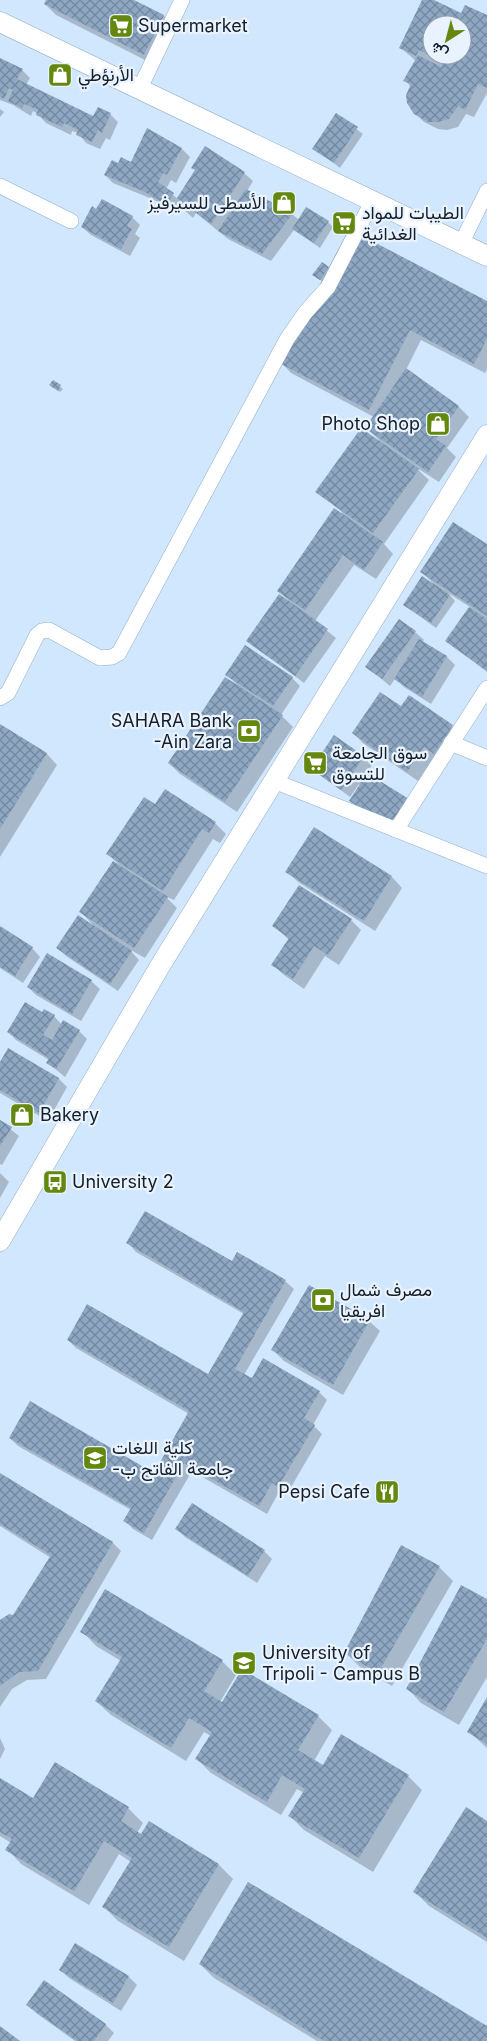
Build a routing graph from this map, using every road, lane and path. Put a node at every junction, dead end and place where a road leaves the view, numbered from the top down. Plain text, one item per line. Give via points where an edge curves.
1 (182, 0) edge
2 (0, 22) edge
3 (140, 88) junction
4 (0, 186) edge
5 (487, 191) edge
6 (372, 202) junction
7 (71, 221) dead end
8 (461, 244) junction
9 (487, 256) edge
10 (487, 435) edge
11 (487, 688) edge
12 (0, 698) edge
13 (452, 743) junction
14 (487, 758) edge
15 (274, 782) junction
16 (396, 830) junction
17 (487, 866) edge
18 (0, 1240) edge

1 - 3 street
2 - 3 street
3 - 6 street
4 - 7 street
5 - 8 street
6 - 8 street
6 - 12 street via 328,287 287,339 119,652 112,657 100,658 55,633 42,631 8,693
8 - 9 street
10 - 15 street
11 - 13 street
13 - 14 street
13 - 16 street
15 - 16 street
15 - 18 street via 142,995
16 - 17 street

